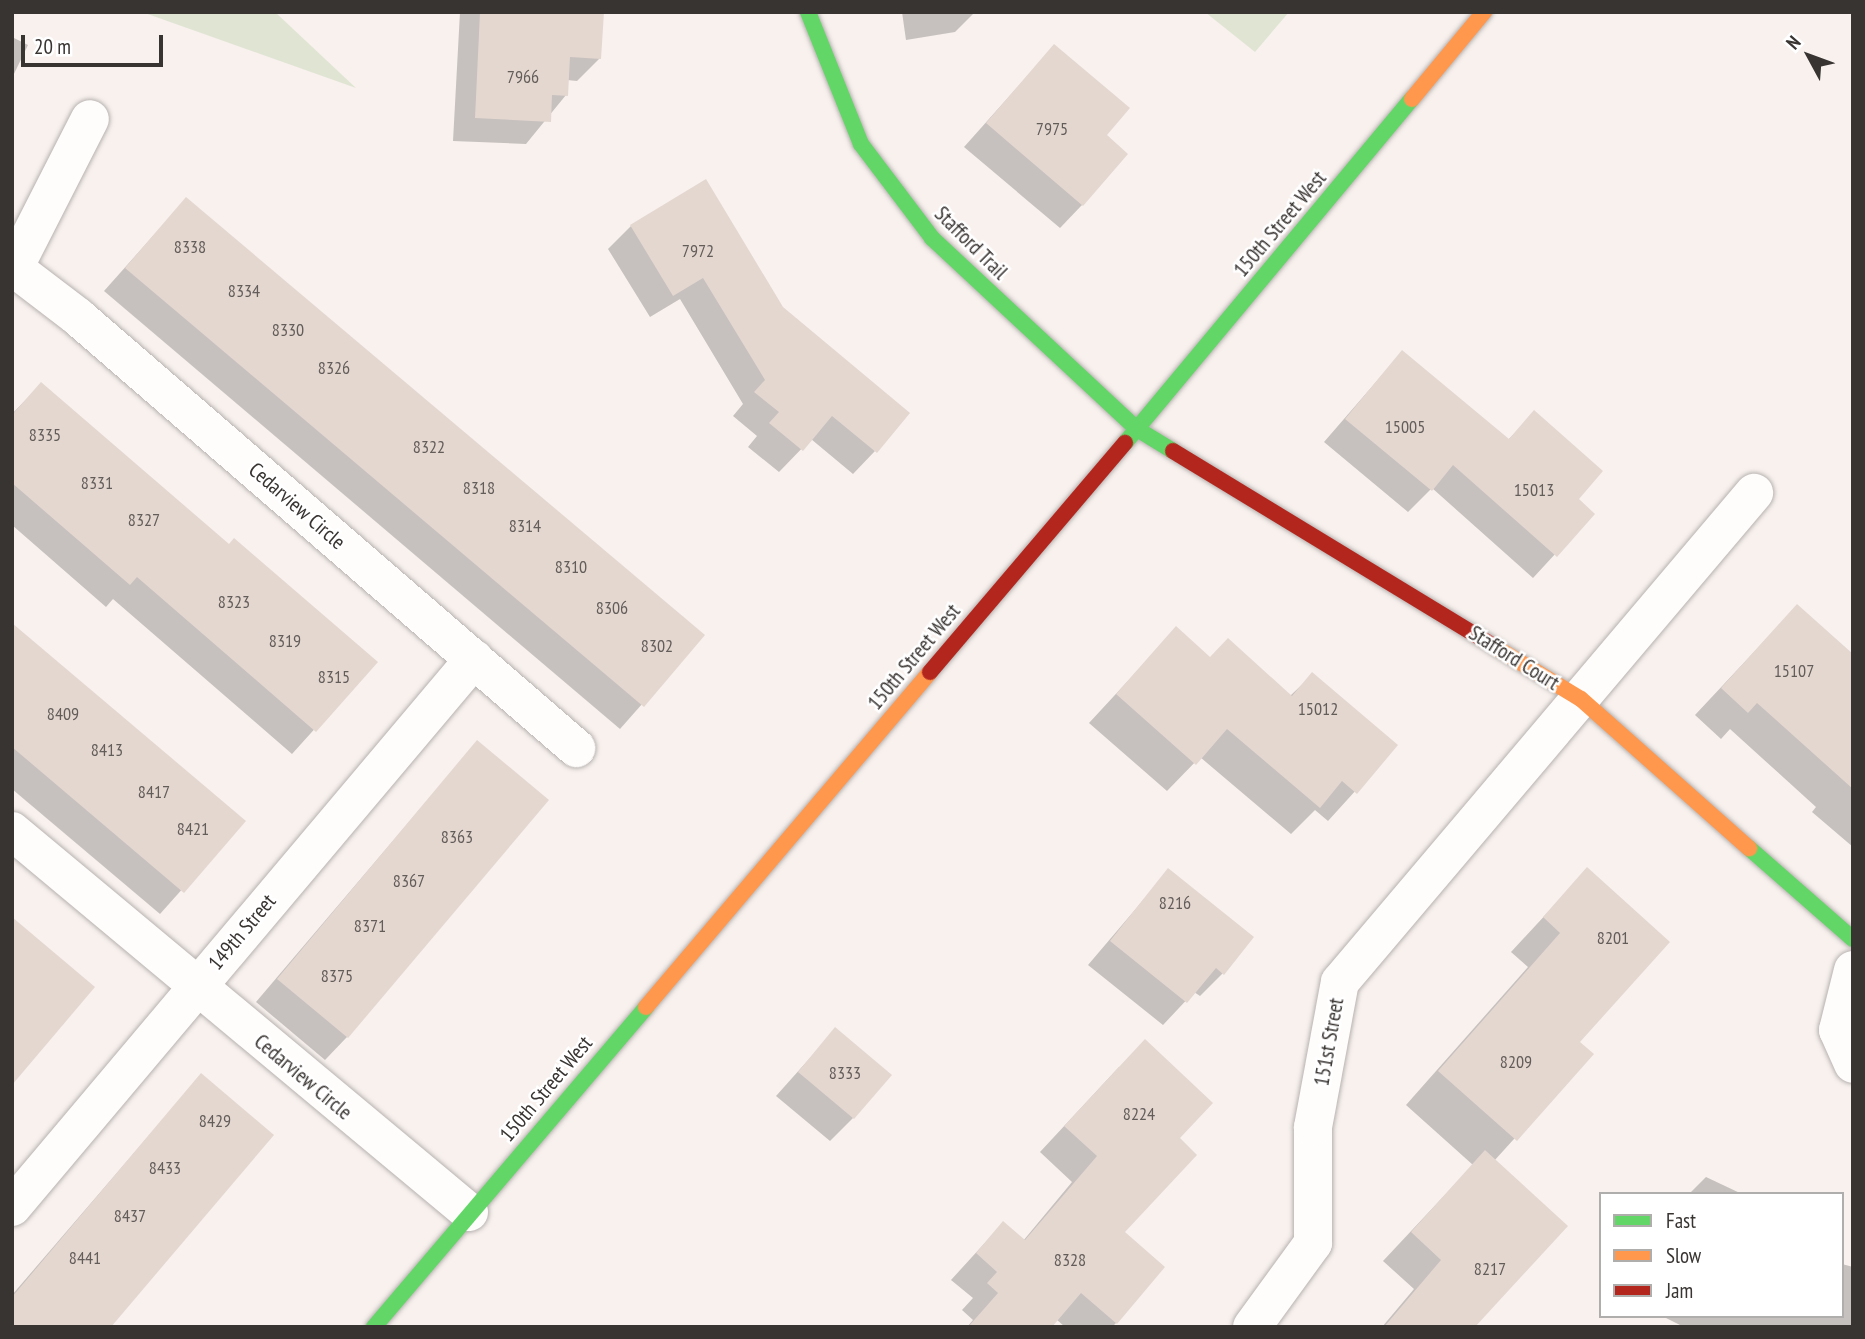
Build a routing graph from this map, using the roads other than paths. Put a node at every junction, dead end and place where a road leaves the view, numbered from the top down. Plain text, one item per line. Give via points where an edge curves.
1 (808, 12) edge
2 (1484, 12) edge
3 (90, 119) dead end
4 (13, 270) edge
5 (1137, 429) junction
6 (1754, 493) dead end
7 (474, 659) junction
8 (1581, 699) junction
9 (576, 748) dead end
10 (12, 831) edge
11 (1853, 939) edge
12 (1853, 970) edge
13 (195, 987) junction
14 (1853, 1064) edge
15 (12, 1207) edge
16 (469, 1212) junction
17 (374, 1327) edge
18 (1252, 1327) edge

1 - 5 street, Stafford Trail via 861,144 932,238
2 - 5 street, 150th Street West
3 - 4 street, Cedarview Circle
4 - 7 street, Cedarview Circle via 78,317
5 - 8 street, Stafford Court
5 - 16 street, 150th Street West
6 - 8 street, 151st Street
7 - 9 street, Cedarview Circle
7 - 13 street, 149th Street
8 - 11 street, Stafford Court
8 - 18 street, 151st Street via 1340,982 1313,1127 1313,1243
10 - 13 street, Cedarview Circle
12 - 14 street via 1838,1030
13 - 15 street, 149th Street
13 - 16 street, Cedarview Circle
16 - 17 street, 150th Street West

